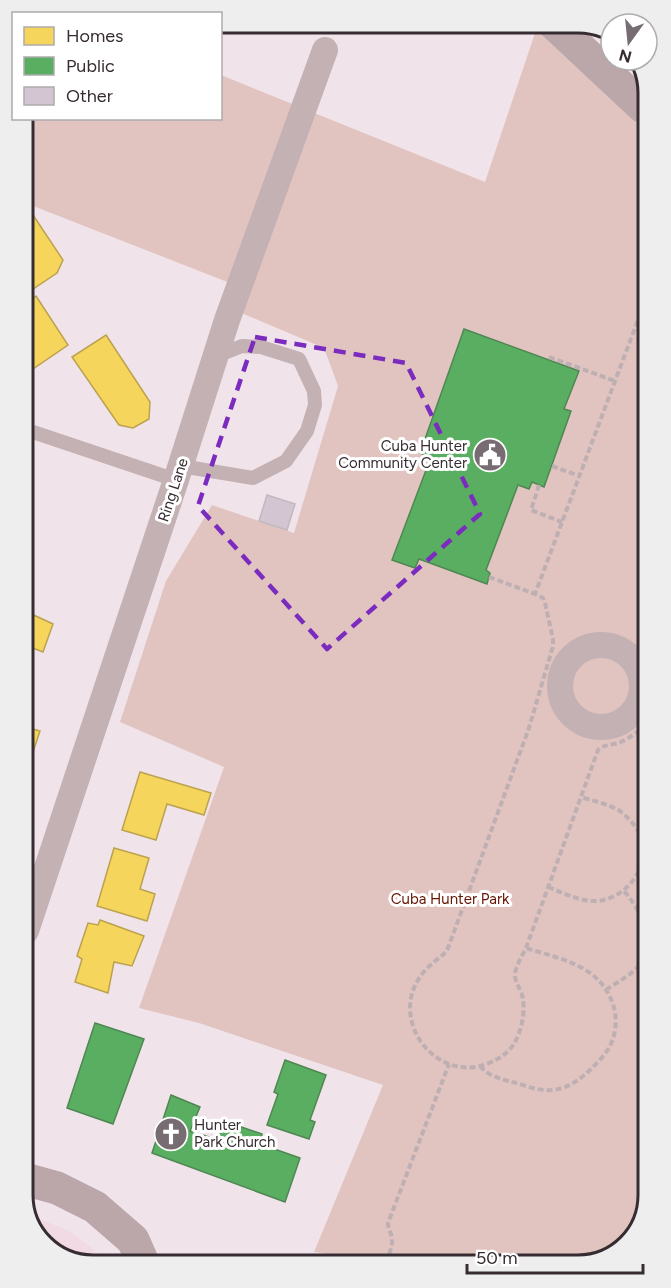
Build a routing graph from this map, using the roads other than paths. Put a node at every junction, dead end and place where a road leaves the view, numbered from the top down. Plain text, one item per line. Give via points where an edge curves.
1 (564, 33) edge
2 (325, 50) dead end
3 (638, 102) edge
4 (214, 357) junction
5 (33, 432) edge
6 (179, 473) junction
7 (36, 871) edge
8 (33, 889) edge
9 (33, 1181) edge
10 (140, 1255) edge

1 - 3 main road
2 - 4 street, Ring Lane
4 - 6 street, Ring Lane
4 - 6 lane via 251,346 299,359 314,391 315,405 307,431 286,461 253,478
5 - 6 lane
6 - 7 street, Ring Lane
7 - 8 street, Ring Lane
9 - 10 main road via 57,1188 95,1207 133,1240

